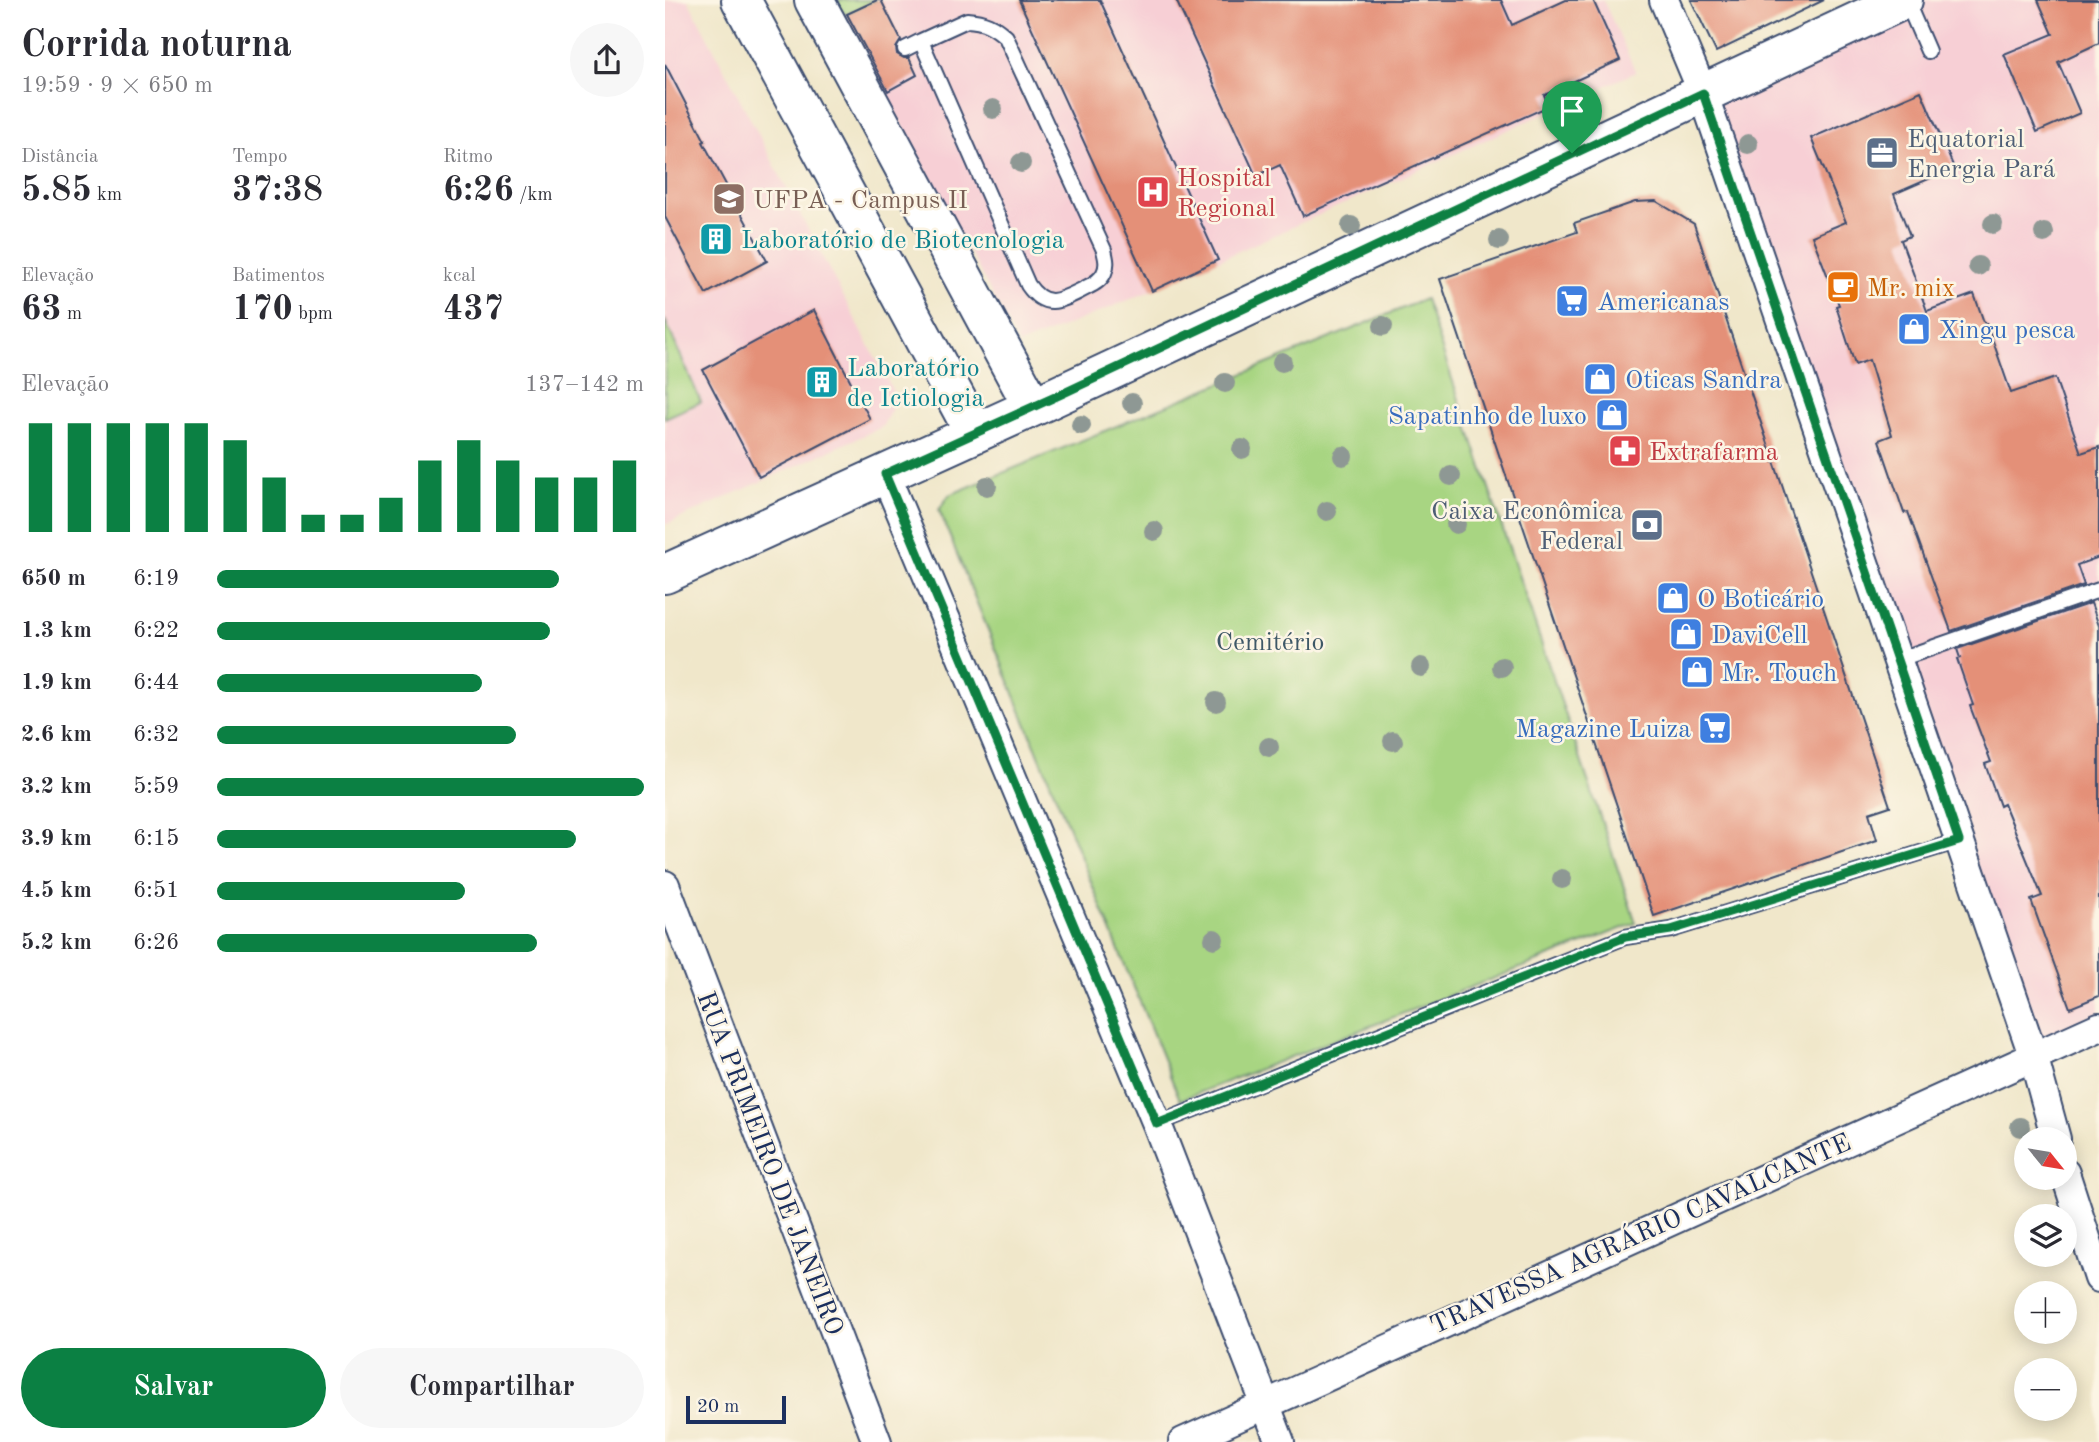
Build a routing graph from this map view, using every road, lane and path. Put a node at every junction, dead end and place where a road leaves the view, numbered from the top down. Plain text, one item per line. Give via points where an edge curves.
1 (741, 0) edge
2 (814, 0) edge
3 (1664, 0) edge
4 (1905, 0) edge
5 (921, 41) junction
6 (905, 49) dead end
7 (1928, 51) dead end
8 (1703, 93) junction
9 (1033, 407) junction
10 (974, 432) junction
11 (885, 474) junction
12 (665, 574) edge
13 (2099, 590) edge
14 (1897, 660) junction
15 (1959, 841) junction
16 (665, 885) edge
17 (2099, 1027) edge
18 (2033, 1055) junction
19 (1157, 1124) junction
20 (2053, 1127) edge
21 (2071, 1190) edge
22 (2099, 1278) edge
23 (1264, 1404) junction
24 (877, 1442) edge
25 (1183, 1442) edge
26 (1280, 1442) edge

1 - 10 street
2 - 9 street via 862,70
3 - 8 street
4 - 7 lane
4 - 8 street
5 - 5 lane via 968,20 982,21 1006,37 1104,250 1107,262 1096,283 1058,302 1035,295
5 - 6 lane
8 - 9 street
8 - 14 street
9 - 10 street
10 - 11 street
11 - 12 street
11 - 19 street
13 - 14 lane
14 - 15 street
15 - 18 street
15 - 19 lane via 1671,930 1625,937
16 - 24 street, RUA PRIMEIRO DE JANEIRO
17 - 18 street, TRAVESSA AGRÁRIO CAVALCANTE
18 - 20 street
18 - 23 street, TRAVESSA AGRÁRIO CAVALCANTE
19 - 23 street
21 - 22 street
23 - 25 street, TRAVESSA AGRÁRIO CAVALCANTE
23 - 26 street

